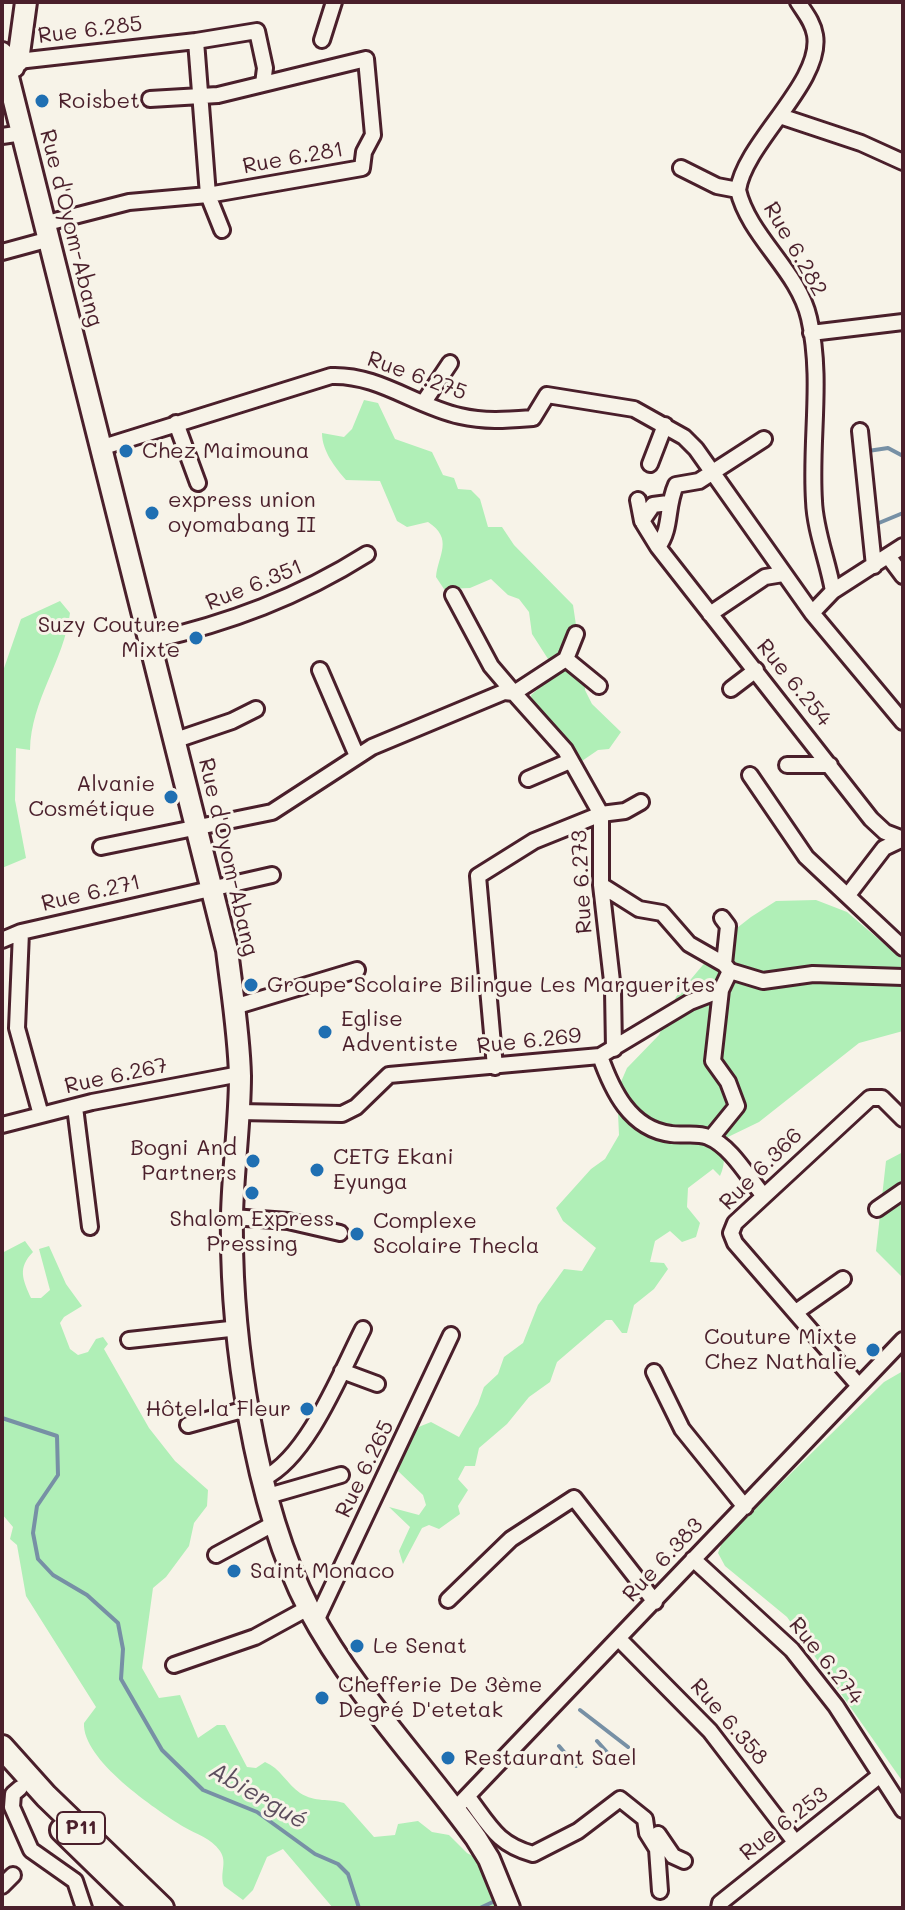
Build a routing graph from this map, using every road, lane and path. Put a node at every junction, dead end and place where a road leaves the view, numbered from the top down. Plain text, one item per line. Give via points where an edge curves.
1 (26, 2) edge
2 (334, 2) edge
3 (798, 2) edge
4 (322, 40) dead end
5 (196, 41) junction
6 (10, 57) edge
7 (263, 84) junction
8 (7, 87) edge
9 (201, 98) junction
10 (150, 99) dead end
11 (780, 116) junction
12 (23, 133) junction
13 (2, 136) edge
14 (903, 162) edge
15 (681, 168) dead end
16 (738, 190) junction
17 (208, 195) junction
18 (222, 230) dead end
19 (48, 231) junction
20 (2, 252) edge
21 (903, 322) edge
22 (811, 333) junction
23 (450, 363) dead end
24 (424, 402) junction
25 (176, 423) junction
26 (665, 425) junction
27 (860, 431) dead end
28 (764, 439) dead end
29 (100, 448) junction
30 (650, 464) dead end
31 (712, 472) junction
32 (198, 483) dead end
33 (638, 500) dead end
34 (668, 503) junction
35 (642, 521) junction
36 (903, 546) edge
37 (658, 547) junction
38 (367, 554) dead end
39 (888, 556) junction
40 (874, 566) junction
41 (783, 574) junction
42 (903, 576) edge
43 (833, 591) junction
44 (453, 595) dead end
45 (812, 613) junction
46 (710, 614) junction
47 (576, 634) dead end
48 (150, 641) junction
49 (566, 659) junction
50 (320, 670) dead end
51 (756, 670) junction
52 (599, 686) dead end
53 (731, 689) dead end
54 (514, 693) junction
55 (256, 709) dead end
56 (903, 722) edge
57 (176, 740) junction
58 (357, 756) junction
59 (570, 761) junction
60 (787, 765) dead end
61 (830, 765) junction
62 (750, 775) dead end
63 (528, 779) dead end
64 (641, 802) dead end
65 (601, 814) junction
66 (198, 825) junction
67 (903, 839) edge
68 (101, 847) dead end
69 (272, 875) dead end
70 (601, 885) junction
71 (214, 889) junction
72 (848, 895) junction
73 (722, 918) dead end
74 (21, 932) junction
75 (2, 940) edge
76 (903, 948) edge
77 (727, 968) junction
78 (357, 970) dead end
79 (903, 977) edge
80 (721, 990) junction
81 (234, 1007) junction
82 (607, 1052) junction
83 (495, 1067) junction
84 (240, 1074) junction
85 (75, 1107) junction
86 (239, 1112) junction
87 (41, 1115) junction
88 (903, 1119) edge
89 (2, 1125) edge
90 (711, 1138) junction
91 (903, 1191) edge
92 (763, 1195) junction
93 (877, 1209) dead end
94 (232, 1217) junction
95 (90, 1227) dead end
96 (340, 1233) dead end
97 (843, 1279) dead end
98 (796, 1312) junction
99 (239, 1328) junction
100 (363, 1329) dead end
101 (451, 1335) dead end
102 (129, 1340) dead end
103 (903, 1340) edge
104 (342, 1371) junction
105 (654, 1372) dead end
106 (377, 1384) dead end
107 (859, 1386) junction
108 (246, 1409) junction
109 (188, 1425) dead end
110 (341, 1475) dead end
111 (266, 1487) junction
112 (745, 1507) junction
113 (275, 1523) junction
114 (216, 1555) dead end
115 (693, 1559) junction
116 (448, 1600) dead end
117 (655, 1602) junction
118 (312, 1614) junction
119 (620, 1640) junction
120 (174, 1665) dead end
121 (2, 1747) edge
122 (2, 1770) edge
123 (879, 1776) junction
124 (20, 1788) junction
125 (462, 1803) junction
126 (903, 1810) edge
127 (645, 1819) junction
128 (795, 1842) junction
129 (684, 1861) dead end
130 (13, 1875) dead end
131 (2, 1886) edge
132 (660, 1891) dead end
133 (87, 1907) edge
134 (142, 1908) edge
135 (162, 1908) edge
136 (509, 1908) edge
137 (719, 1908) edge

1 - 6 main road
2 - 4 street
3 - 11 street, Rue 6.282 via 812,23 814,52
5 - 6 street, Rue 6.285
5 - 7 street, Rue 6.285 via 257,31
5 - 9 street
6 - 8 main road, Rue d'Oyom-Abang
7 - 9 street, Rue 6.281
7 - 17 street, Rue 6.281 via 366,59 373,135 362,168
8 - 12 main road, Rue d'Oyom-Abang
9 - 10 street, Rue 6.281
9 - 17 street
11 - 14 street
11 - 16 street, Rue 6.282 via 755,150
12 - 13 street
12 - 19 main road, Rue d'Oyom-Abang
15 - 16 street
16 - 22 street, Rue 6.282 via 804,302
17 - 18 street
17 - 19 street, Rue 6.281 via 129,202
19 - 20 street, Rue 6.281
19 - 29 main road, Rue d'Oyom-Abang
21 - 22 street
22 - 43 street, Rue 6.282 via 817,415 813,499
23 - 24 street
24 - 25 street, Rue 6.275 via 363,378 331,376
24 - 26 street, Rue 6.275 via 458,416 498,423 533,418 547,395 634,409
25 - 29 street, Rue 6.275
25 - 32 street
26 - 30 street
26 - 31 street, Rue 6.275 via 696,449
27 - 40 street
28 - 31 street
29 - 48 main road, Rue d'Oyom-Abang
31 - 34 street via 699,481 676,485
31 - 41 street, Rue 6.275
33 - 35 street, Rue 6.254
34 - 35 street via 653,505
34 - 37 street via 668,529
35 - 37 street, Rue 6.254
36 - 39 street
37 - 46 street, Rue 6.254
38 - 48 street, Rue 6.351 via 311,587 244,616
39 - 40 street
39 - 42 street
40 - 43 street
41 - 45 street, Rue 6.275
41 - 46 street via 758,581
43 - 45 street
44 - 54 street, Rue 6.273 via 491,666
45 - 56 street, Rue 6.275
46 - 51 street, Rue 6.254
47 - 49 street
48 - 57 main road, Rue d'Oyom-Abang
49 - 52 street
49 - 54 street
50 - 58 street
51 - 53 street
51 - 61 street, Rue 6.254
54 - 58 street via 504,692
54 - 59 street, Rue 6.273 via 545,724
55 - 57 street
57 - 66 main road, Rue d'Oyom-Abang
58 - 66 street via 279,809
59 - 63 street
59 - 65 street, Rue 6.273
60 - 61 street
61 - 67 street, Rue 6.254 via 871,819
62 - 72 street via 798,847
64 - 65 street via 625,811
65 - 70 street, Rue 6.273
65 - 83 street via 534,841 478,876
66 - 68 street
66 - 71 main road, Rue d'Oyom-Abang
67 - 72 street via 884,848
69 - 71 street, Rue 6.271
70 - 77 street via 639,909 662,913 689,944
70 - 82 street, Rue 6.273 via 613,990
71 - 74 street, Rue 6.271
71 - 81 main road, Rue d'Oyom-Abang
72 - 76 street
73 - 77 street via 728,926
74 - 75 street
74 - 87 street, Rue 6.271 via 17,1028
77 - 79 street via 763,981 813,974
77 - 80 street
78 - 81 street
80 - 82 street, Rue 6.269 via 690,1002
80 - 90 street via 713,1061 737,1106
81 - 84 main road, Rue d'Oyom-Abang
82 - 83 street, Rue 6.269
82 - 90 street via 622,1105 641,1122 668,1134
83 - 86 street, Rue 6.269 via 389,1075 342,1114
84 - 85 street, Rue 6.267
84 - 86 main road, Rue d'Oyom-Abang
85 - 87 street, Rue 6.267
85 - 95 street
86 - 94 main road, Rue d'Oyom-Abang
87 - 89 street, Rue 6.267
88 - 92 street, Rue 6.366 via 882,1098 870,1098
90 - 92 street
91 - 93 street
92 - 98 street, Rue 6.366 via 731,1233
94 - 96 street via 288,1221
94 - 99 main road, Rue d'Oyom-Abang
97 - 98 street
98 - 107 street, Rue 6.366
99 - 102 street
99 - 108 main road, Rue d'Oyom-Abang
100 - 104 street
101 - 118 street, Rue 6.265
103 - 107 street, Rue 6.383
104 - 106 street
104 - 111 street via 307,1433
105 - 112 street via 682,1429
107 - 112 street, Rue 6.383
108 - 109 street
108 - 111 main road, Rue d'Oyom-Abang
110 - 111 street
111 - 113 main road, Rue d'Oyom-Abang
112 - 115 street, Rue 6.383
113 - 114 street
113 - 118 main road, Rue d'Oyom-Abang
115 - 117 street, Rue 6.383
115 - 123 street, Rue 6.274 via 792,1650 836,1706
116 - 117 street via 511,1539 574,1498
117 - 119 street, Rue 6.383
118 - 120 street
118 - 125 main road, Rue d'Oyom-Abang via 362,1690
119 - 125 street, Rue 6.383
119 - 128 street, Rue 6.358 via 710,1731
121 - 135 main road, P11
122 - 124 main road, P11
123 - 126 street, Rue 6.274
123 - 128 street, Rue 6.253
124 - 133 street via 13,1794 12,1807 31,1850 75,1881
124 - 134 main road, P11
125 - 127 street via 510,1848 533,1854 578,1831 620,1799
125 - 136 main road, Rue d'Oyom-Abang
127 - 129 street via 673,1856
127 - 132 street via 657,1849
128 - 137 street, Rue 6.253
130 - 131 street

